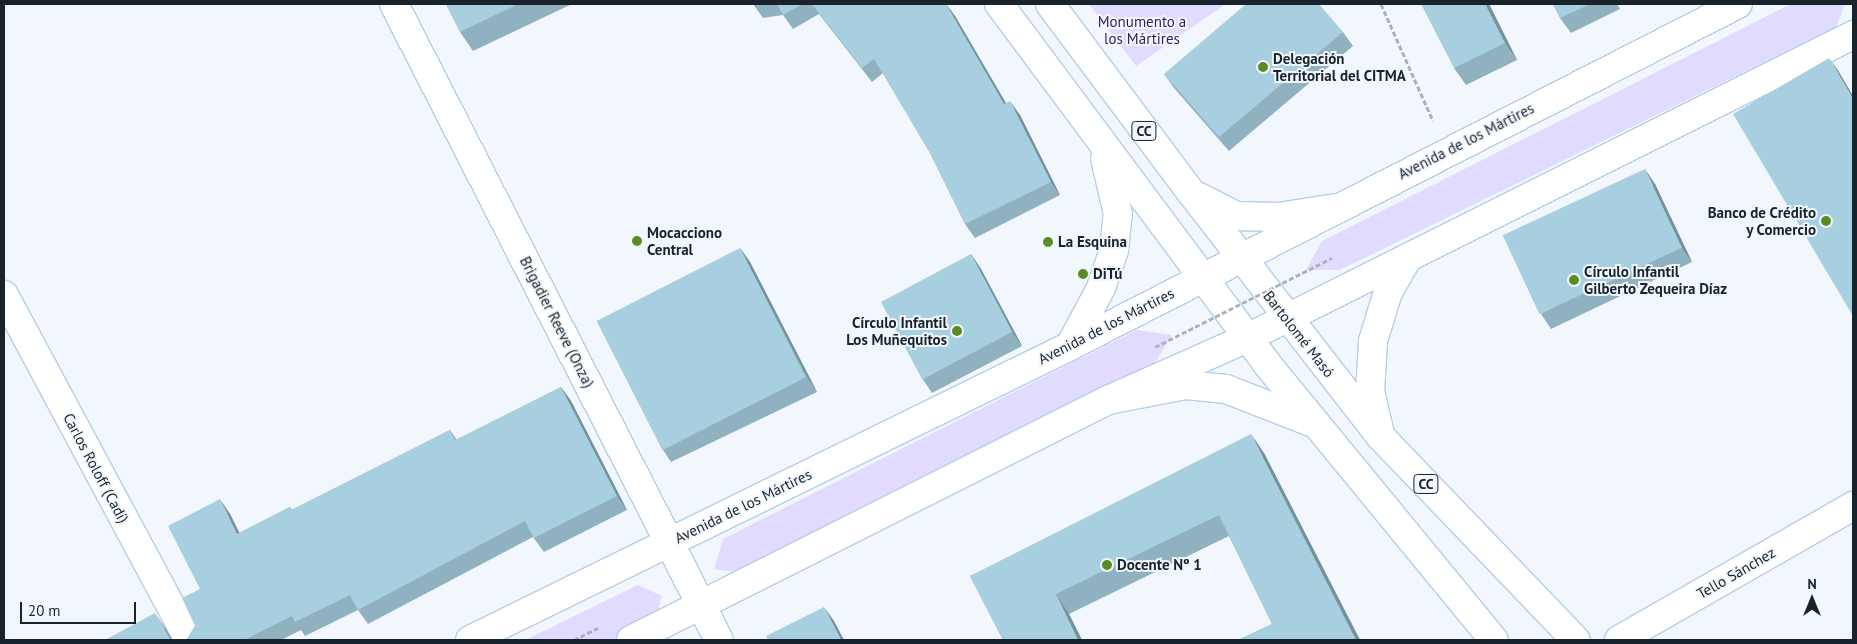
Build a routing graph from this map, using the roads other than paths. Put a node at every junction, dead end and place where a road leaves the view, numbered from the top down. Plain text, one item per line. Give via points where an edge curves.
1 (394, 4) edge
2 (999, 4) edge
3 (1050, 4) edge
4 (1738, 4) edge
5 (1853, 35) edge
6 (1103, 147) junction
7 (1190, 191) junction
8 (1337, 208) junction
9 (1240, 257) junction
10 (1408, 258) junction
11 (1201, 277) junction
12 (4, 295) edge
13 (1287, 319) junction
14 (1247, 338) junction
15 (1070, 346) junction
16 (1108, 400) junction
17 (1320, 426) junction
18 (1381, 437) junction
19 (1853, 506) edge
20 (669, 542) junction
21 (701, 605) junction
22 (189, 640) edge
23 (470, 640) edge
24 (631, 640) edge
25 (719, 640) edge
26 (1494, 640) edge
27 (1576, 640) edge
28 (1620, 640) edge

1 - 20 main road, Brigadier Reeve (Onza)
2 - 6 main road
3 - 7 main road, Bartolomé Masó / CC
4 - 8 main road, Avenida de los Mártires
5 - 10 main road
6 - 11 main road
6 - 15 main road via 1118,214 1114,250 1101,288
7 - 8 main road via 1236,216 1278,217
7 - 9 main road, Bartolomé Masó / CC
8 - 9 main road, Avenida de los Mártires
9 - 11 main road, Avenida de los Mártires
9 - 13 main road, Bartolomé Masó / CC
10 - 13 main road
10 - 18 main road via 1388,292 1373,341 1370,392
11 - 14 main road
11 - 15 main road, Avenida de los Mártires
12 - 22 main road, Carlos Roloff (Cadí)
13 - 14 main road
13 - 18 main road, Bartolomé Masó / CC
14 - 16 main road
14 - 17 main road
15 - 20 main road, Avenida de los Mártires
16 - 17 main road via 1186,385 1226,388
16 - 21 main road
17 - 26 main road
18 - 27 main road, Bartolomé Masó / CC
19 - 28 main road, Tello Sánchez
20 - 21 main road, Brigadier Reeve (Onza)
20 - 23 main road, Avenida de los Mártires
21 - 24 main road
21 - 25 main road, Brigadier Reeve (Onza)

